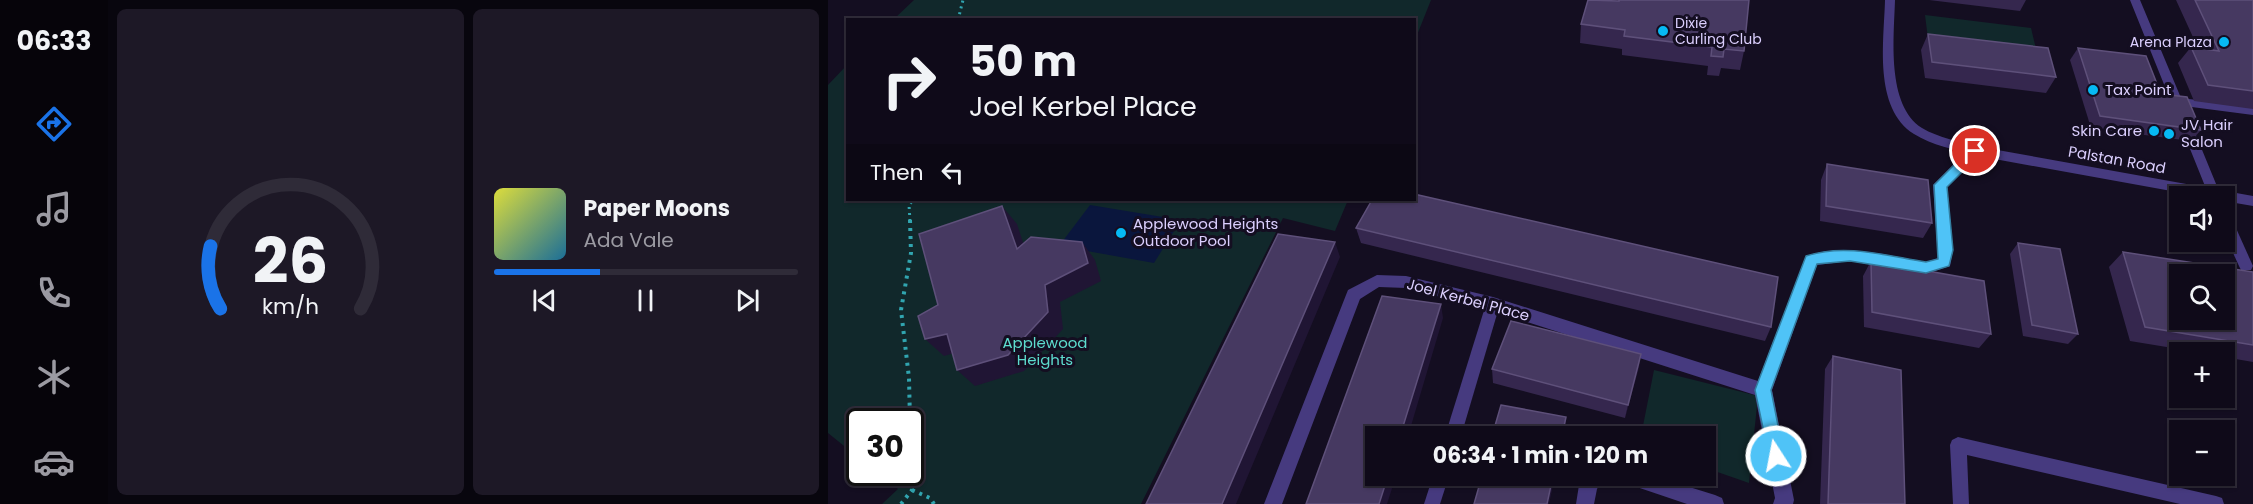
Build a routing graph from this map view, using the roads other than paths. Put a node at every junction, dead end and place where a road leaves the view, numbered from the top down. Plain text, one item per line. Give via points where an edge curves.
1 (1890, 0) edge
2 (2135, 0) edge
3 (2177, 101) junction
4 (2253, 111) edge
5 (1975, 151) junction
6 (2211, 186) edge
7 (2169, 187) edge
8 (2235, 199) edge
9 (2253, 201) edge
10 (2235, 242) edge
11 (2246, 266) dead end
12 (1493, 304) junction
13 (1763, 390) junction
14 (1456, 426) edge
15 (1438, 486) edge
16 (1588, 486) edge
17 (1659, 486) edge
18 (1273, 504) edge
19 (1432, 504) edge
20 (1585, 504) edge
21 (1715, 504) edge
22 (1782, 504) edge
23 (1961, 504) edge
24 (2216, 504) edge

1 - 5 lane via 1891,92 1897,108 1916,130
2 - 3 lane
3 - 4 lane
3 - 6 lane
5 - 7 street, Palstan Road
5 - 13 street via 1940,185 1945,262 1926,268 1850,255 1811,260
8 - 9 street, Palstan Road
10 - 11 lane
12 - 13 street, Joel Kerbel Place
12 - 14 lane
12 - 18 street, Joel Kerbel Place via 1406,282 1377,281 1354,296
13 - 22 street via 1785,500
15 - 19 lane
16 - 20 street
17 - 21 street
23 - 24 lane via 1958,445

